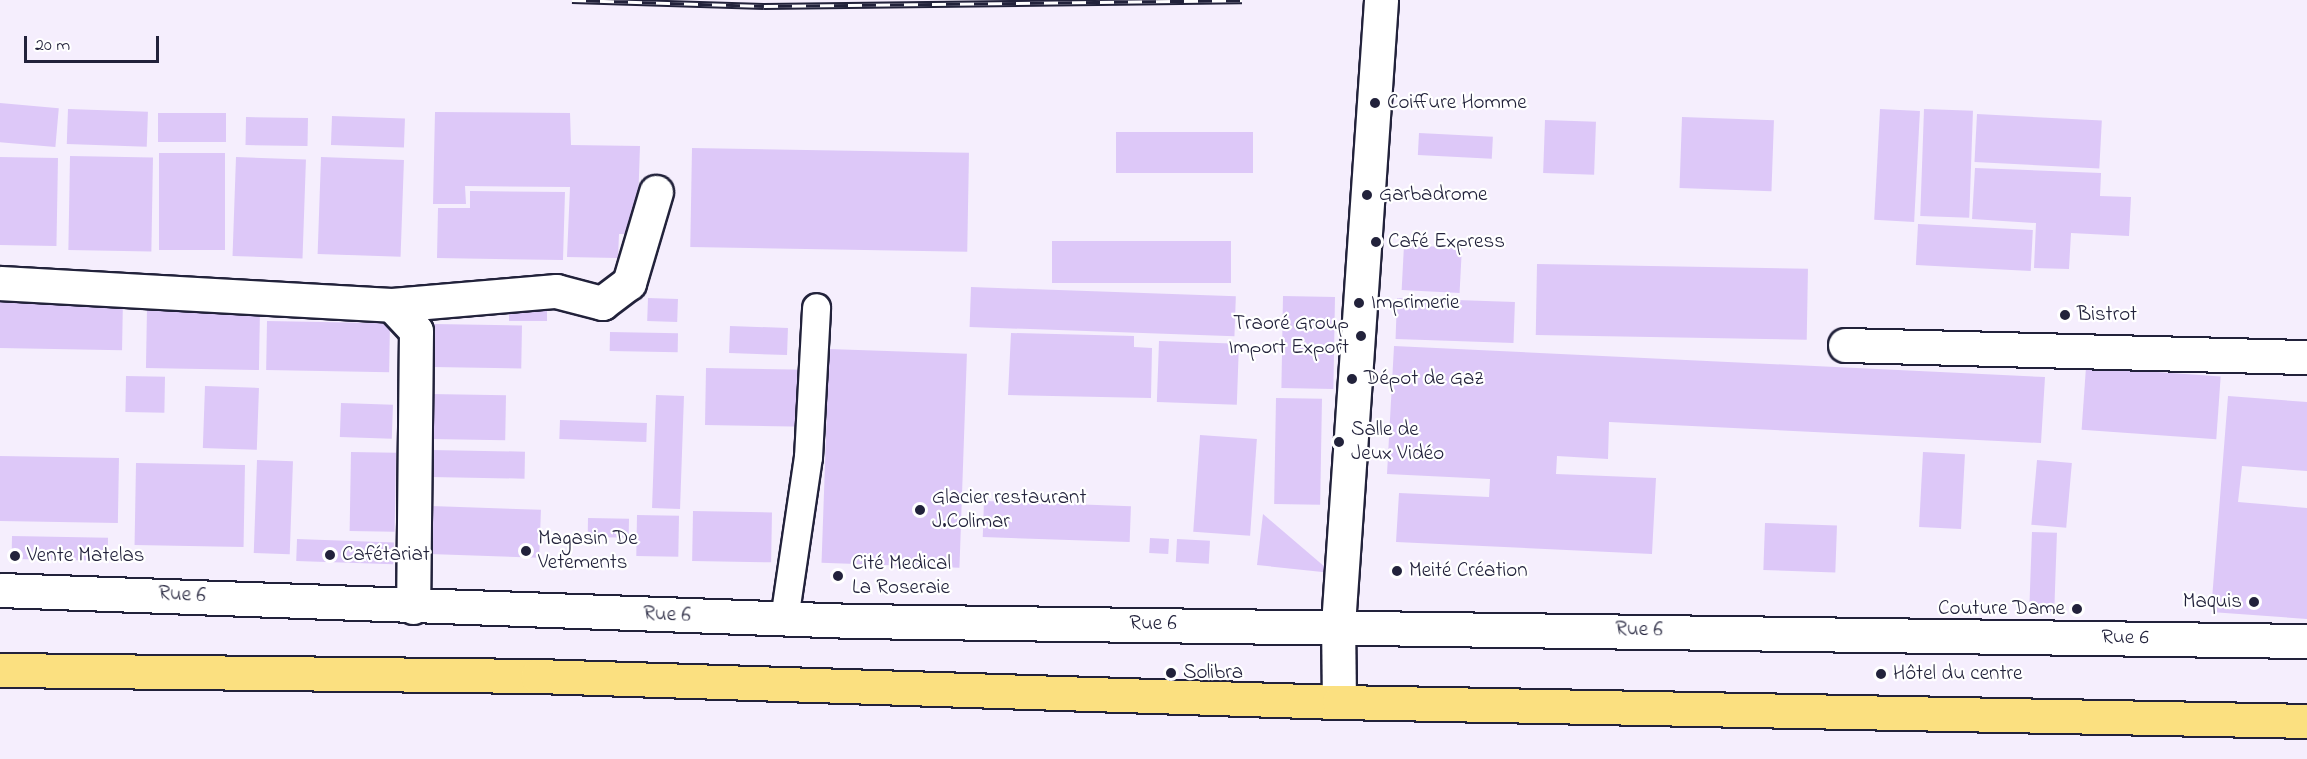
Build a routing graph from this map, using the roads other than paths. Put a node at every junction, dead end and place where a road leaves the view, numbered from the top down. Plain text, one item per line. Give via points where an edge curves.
1 (1381, 0) edge
2 (656, 192) dead end
3 (0, 283) edge
4 (392, 305) junction
5 (816, 307) dead end
6 (1845, 345) dead end
7 (2307, 357) edge
8 (0, 590) edge
9 (413, 607) junction
10 (784, 619) junction
11 (1338, 625) junction
12 (2307, 641) edge
13 (0, 670) edge
14 (1339, 702) junction
15 (2307, 721) edge

1 - 11 street
2 - 4 street via 629,283 602,303 556,291
3 - 4 street
4 - 9 street via 416,331
5 - 10 lane via 808,457
6 - 7 street
8 - 9 street, Rue 6
9 - 10 street, Rue 6
10 - 11 street, Rue 6
11 - 12 street, Rue 6
11 - 14 street
13 - 14 main road via 537,676
14 - 15 main road

